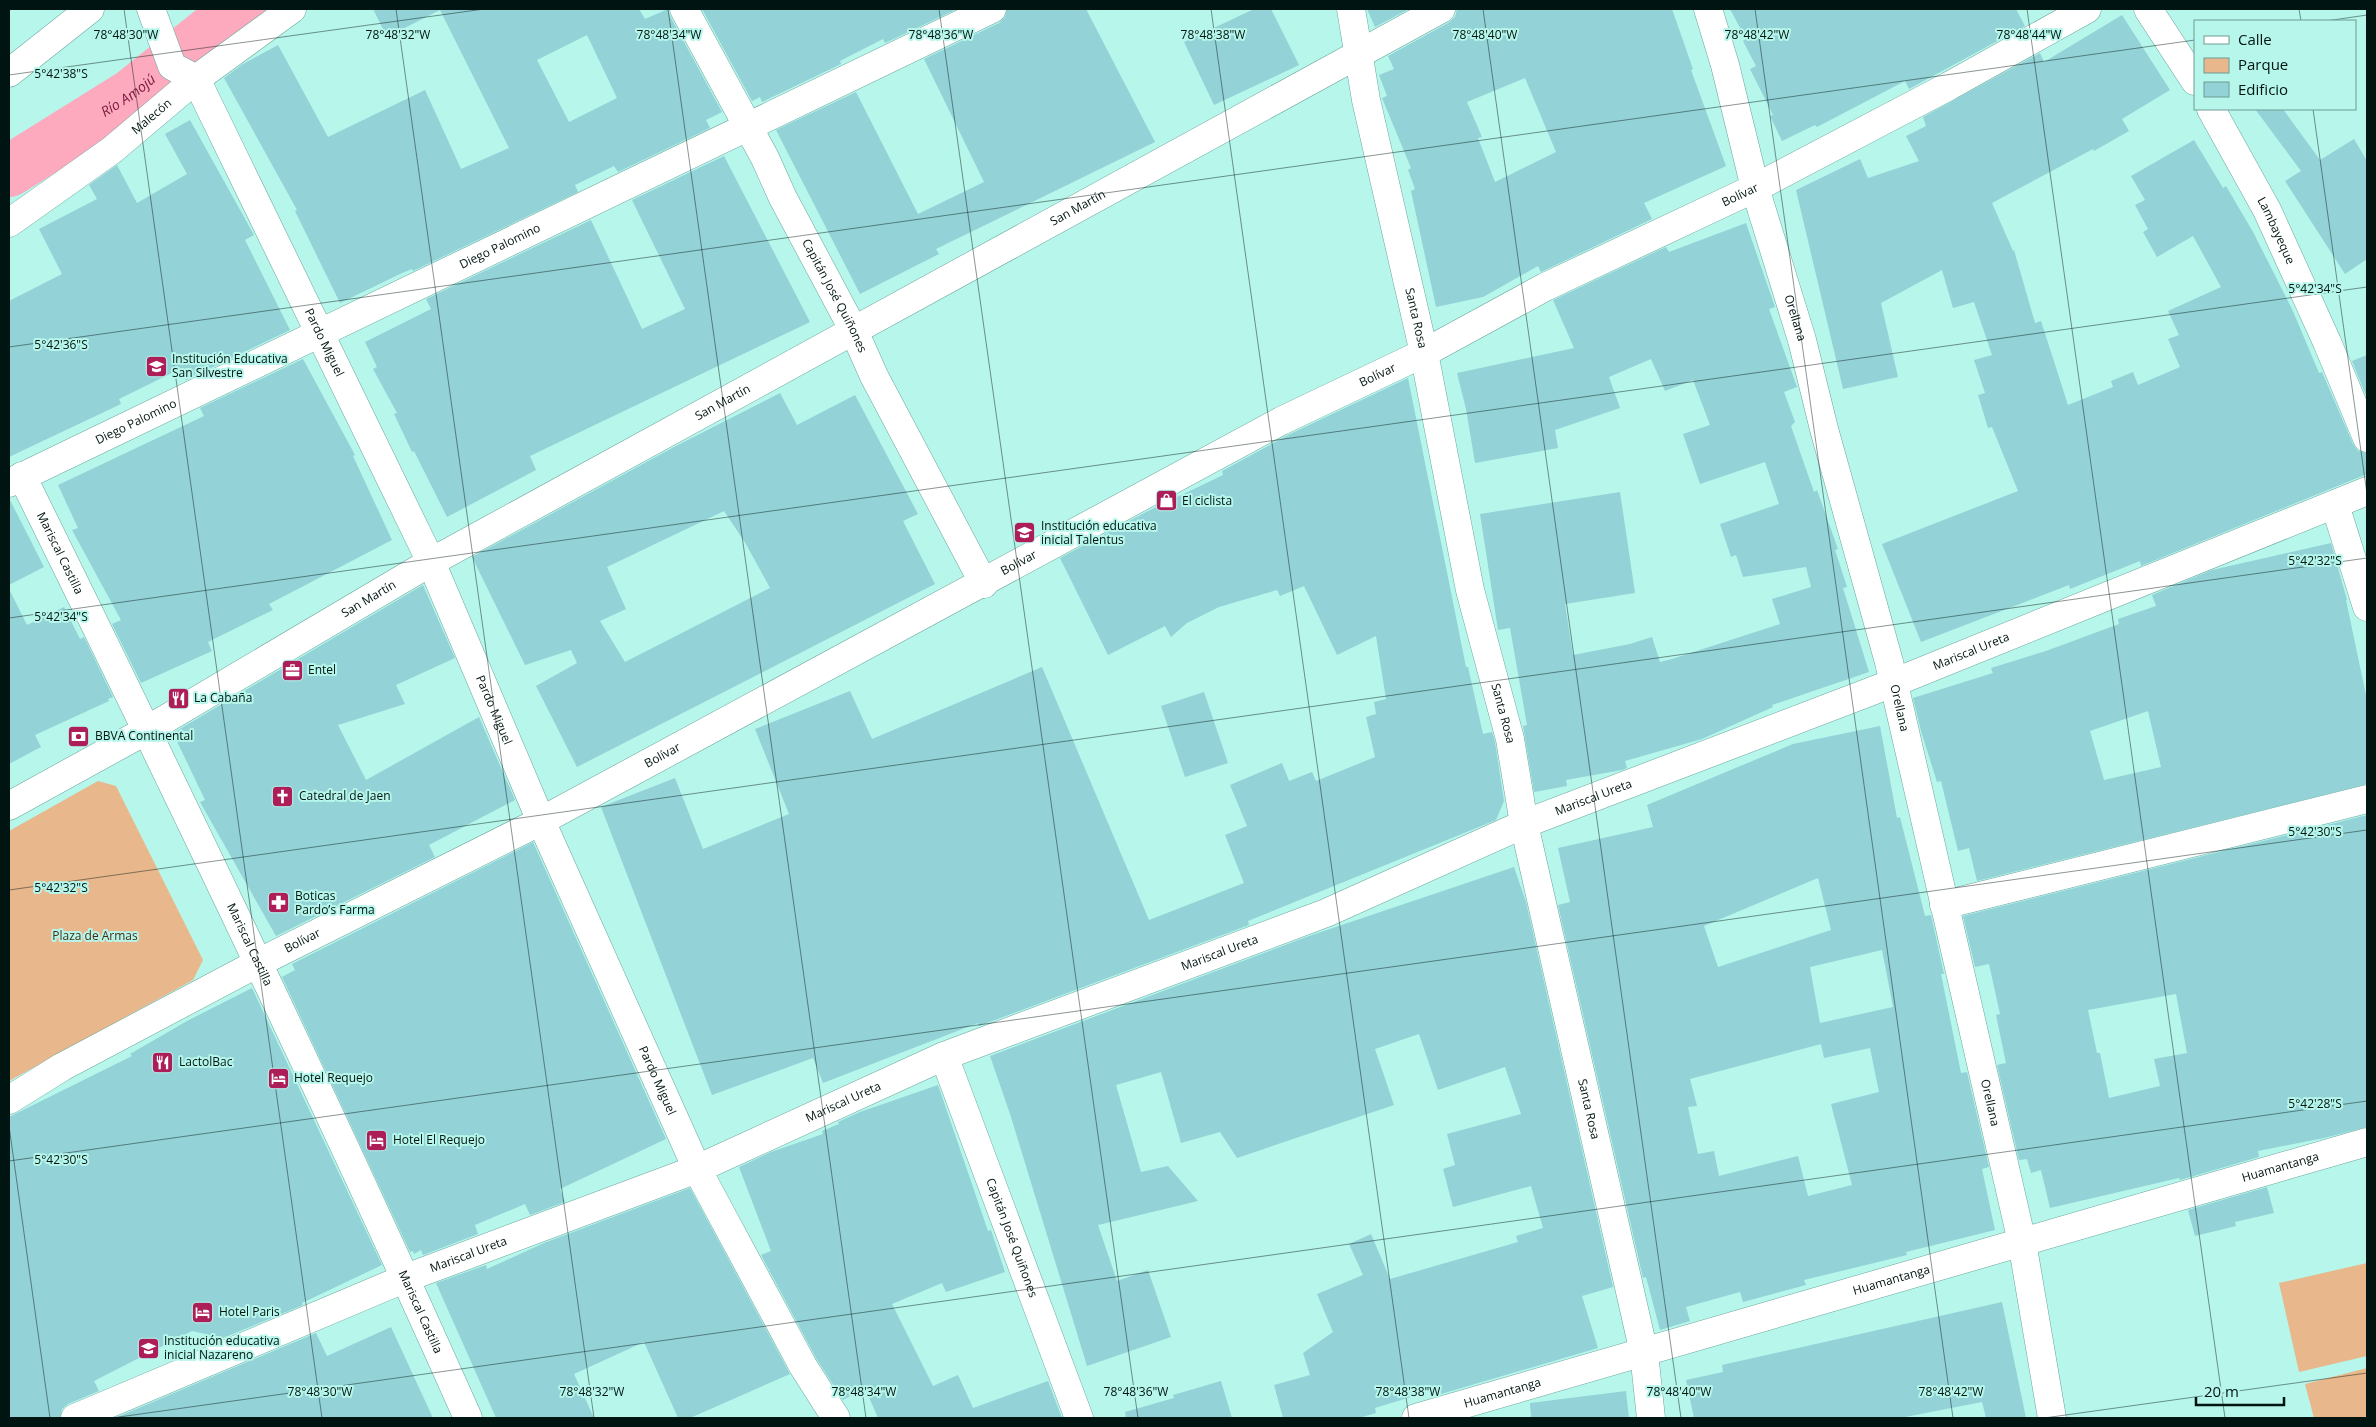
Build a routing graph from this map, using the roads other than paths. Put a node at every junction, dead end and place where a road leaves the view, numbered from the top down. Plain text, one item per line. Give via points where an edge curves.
1 (90, 9) edge
2 (151, 9) edge
3 (292, 9) edge
4 (684, 9) edge
5 (992, 9) edge
6 (1351, 9) edge
7 (1441, 9) edge
8 (1708, 9) edge
9 (2087, 9) edge
10 (2148, 9) edge
11 (1358, 54) junction
12 (9, 74) edge
13 (196, 79) junction
14 (2194, 79) edge
15 (2212, 110) edge
16 (747, 126) junction
17 (1755, 188) junction
18 (9, 223) edge
19 (854, 331) junction
20 (319, 333) junction
21 (1424, 353) junction
22 (2367, 438) edge
23 (16, 480) edge
24 (2367, 491) edge
25 (2335, 505) junction
26 (431, 562) junction
27 (984, 584) junction
28 (2367, 607) edge
29 (1893, 683) junction
30 (147, 730) junction
31 (2367, 799) edge
32 (9, 806) edge
33 (541, 821) junction
34 (1524, 824) junction
35 (1944, 905) junction
36 (258, 963) junction
37 (944, 1056) junction
38 (9, 1100) edge
39 (2367, 1142) edge
40 (697, 1169) junction
41 (2022, 1242) junction
42 (406, 1278) junction
43 (1644, 1353) junction
44 (75, 1418) edge
45 (468, 1418) edge
46 (836, 1418) edge
47 (1080, 1418) edge
48 (1416, 1418) edge
49 (1651, 1418) edge
50 (2052, 1418) edge

1 - 12 street
2 - 13 street via 172,66
3 - 13 street, Malecón
4 - 16 street, Capitán José Quiñones
5 - 16 street, Diego Palomino
6 - 11 street, Santa Rosa
7 - 11 street, San Martín
8 - 17 street, Orellana
9 - 17 street, Bolívar
10 - 14 street
11 - 19 street, San Martín
11 - 21 street, Santa Rosa
13 - 18 street, Malecón via 112,150
13 - 20 street, Pardo Miguel
15 - 22 street, Lambayeque via 2267,210
16 - 19 street, Capitán José Quiñones
16 - 20 street, Diego Palomino
17 - 21 street, Bolívar via 1545,287
17 - 29 street, Orellana via 1802,340
19 - 26 street, San Martín
19 - 27 street, Capitán José Quiñones via 874,376
20 - 23 street, Diego Palomino
20 - 26 street, Pardo Miguel
21 - 27 street, Bolívar via 1281,421
21 - 34 street, Santa Rosa via 1470,590 1510,739
23 - 30 street, Mariscal Castilla
24 - 25 street, Mariscal Ureta
25 - 28 street
25 - 29 street, Mariscal Ureta
26 - 30 street, San Martín
26 - 33 street, Pardo Miguel
27 - 33 street, Bolívar
29 - 34 street, Mariscal Ureta
29 - 35 street, Orellana
30 - 32 street, San Martín
30 - 36 street, Mariscal Castilla
31 - 35 street
33 - 36 street, Bolívar
33 - 40 street, Pardo Miguel
34 - 37 street, Mariscal Ureta via 1326,913
34 - 43 street, Santa Rosa
35 - 41 street, Orellana
36 - 38 street, Bolívar
36 - 42 street, Mariscal Castilla
37 - 40 street, Mariscal Ureta
37 - 47 street, Capitán José Quiñones
39 - 41 street, Huamantanga
40 - 42 street, Mariscal Ureta
40 - 46 street, Pardo Miguel via 803,1366
41 - 43 street, Huamantanga
41 - 50 street, Orellana
42 - 44 street, Mariscal Ureta
42 - 45 street, Mariscal Castilla
43 - 48 street, Huamantanga
43 - 49 street, Santa Rosa

